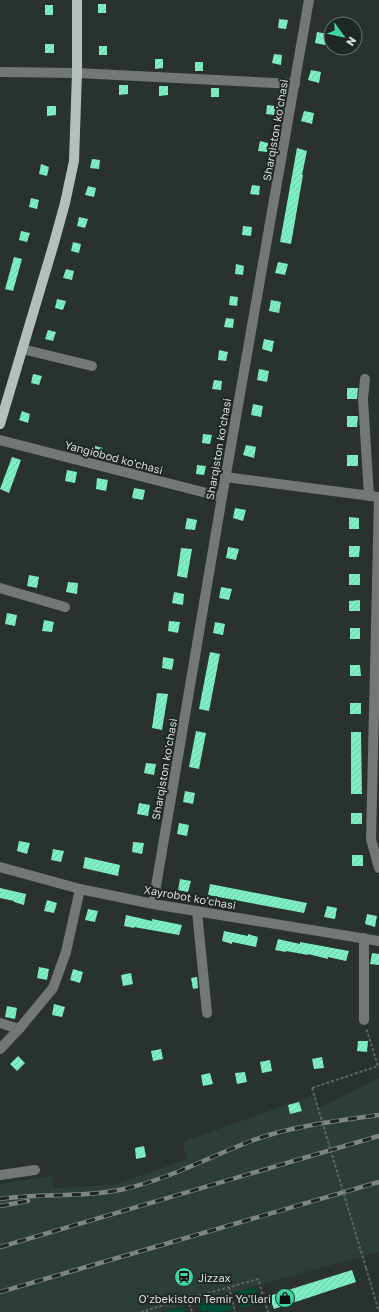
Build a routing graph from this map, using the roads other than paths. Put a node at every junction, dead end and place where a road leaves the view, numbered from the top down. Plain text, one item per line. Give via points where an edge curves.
1 (77, 0) edge
2 (309, 0) edge
3 (0, 72) edge
4 (77, 72) junction
5 (295, 84) junction
6 (22, 349) junction
7 (92, 366) dead end
8 (365, 379) dead end
9 (0, 424) edge
10 (0, 440) edge
11 (226, 477) junction
12 (222, 497) junction
13 (376, 497) edge
14 (0, 588) edge
15 (65, 607) dead end
16 (0, 867) edge
17 (379, 868) edge
18 (80, 889) junction
19 (153, 904) junction
20 (196, 911) junction
21 (364, 938) junction
22 (379, 941) edge
23 (207, 1013) dead end
24 (364, 1020) road end
25 (0, 1023) edge
26 (19, 1029) junction
27 (0, 1049) edge
28 (35, 1170) dead end
29 (0, 1176) edge

1 - 4 main road
2 - 5 street, Sharqiston ko'chasi
3 - 4 street
4 - 5 street
4 - 6 main road via 74,161 54,243
5 - 11 street, Sharqiston ko'chasi
6 - 7 street
6 - 9 main road
8 - 13 street via 363,399
10 - 12 street, Yangiobod ko'chasi
11 - 12 street, Sharqiston ko'chasi
11 - 13 street
12 - 19 street, Sharqiston ko'chasi
13 - 17 street via 371,839
14 - 15 street
16 - 18 street, Xayrobot ko'chasi
18 - 19 street, Xayrobot ko'chasi
18 - 26 street via 66,952 53,988
19 - 20 street, Xayrobot ko'chasi
20 - 21 street, Xayrobot ko'chasi
20 - 23 street
21 - 22 street, Xayrobot ko'chasi
21 - 24 street
25 - 26 street
26 - 27 street
28 - 29 street

